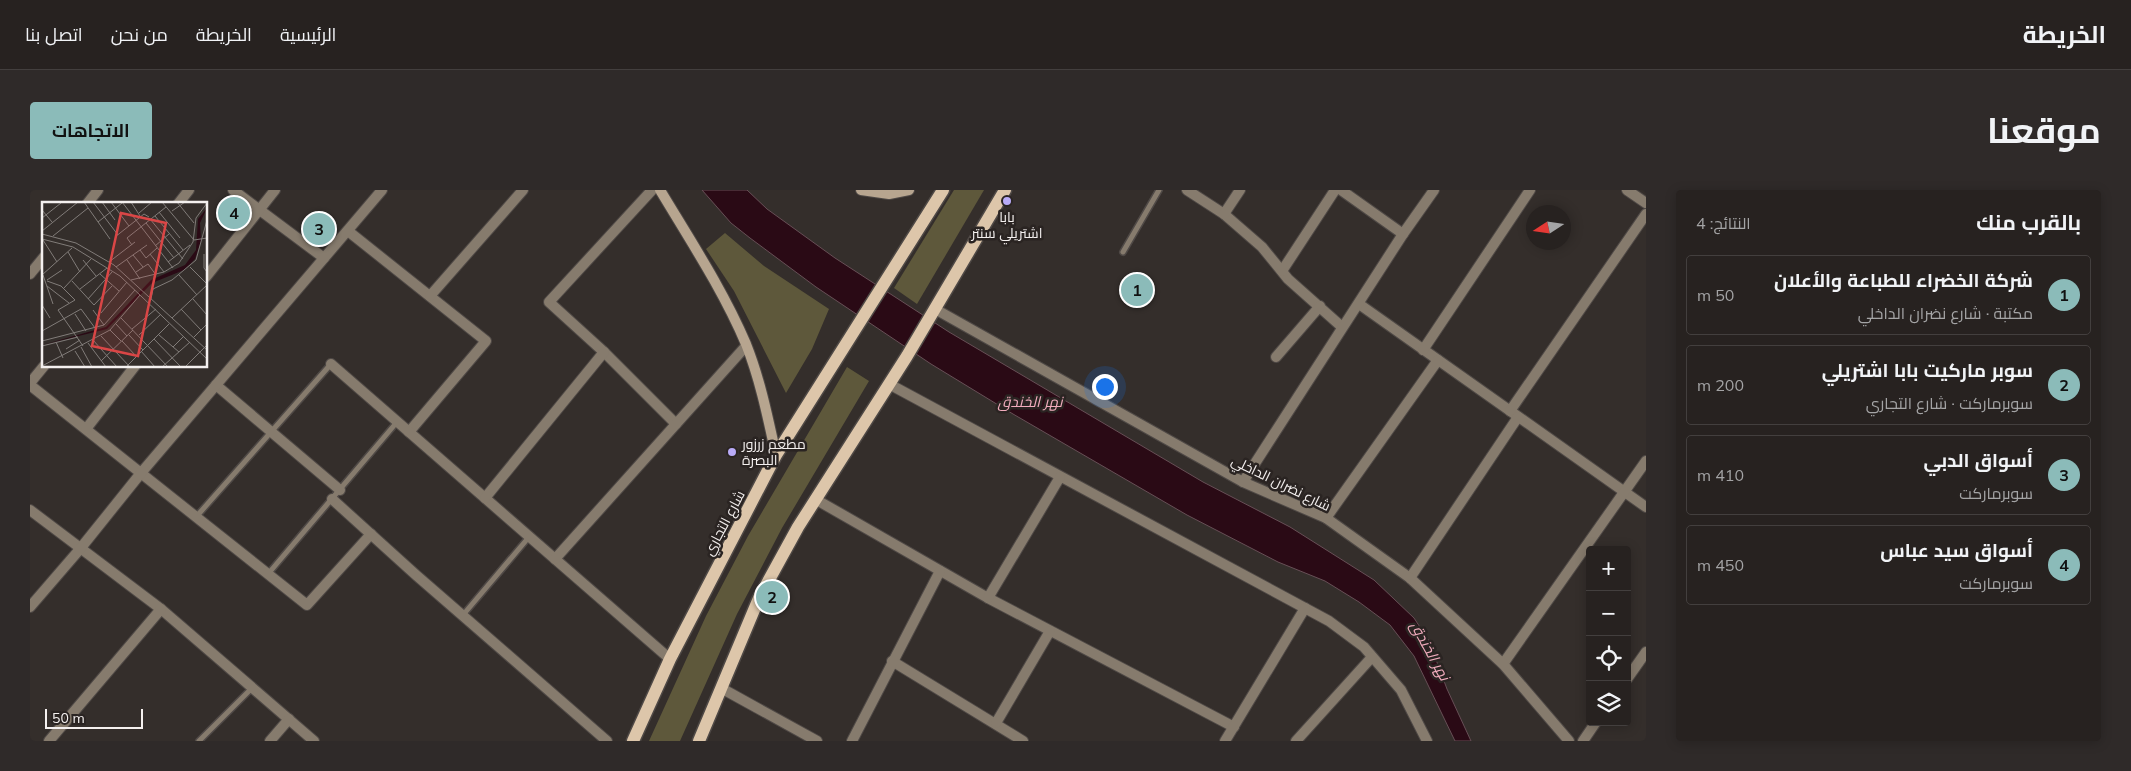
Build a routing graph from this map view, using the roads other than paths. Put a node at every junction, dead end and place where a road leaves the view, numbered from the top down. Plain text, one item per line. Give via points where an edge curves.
1 (98, 190) edge
2 (189, 190) edge
3 (233, 190) edge
4 (275, 190) edge
5 (382, 190) edge
6 (523, 190) edge
7 (652, 190) edge
8 (660, 190) edge
9 (861, 190) edge
10 (909, 190) edge
11 (943, 190) edge
12 (1005, 190) edge
13 (1159, 190) edge
14 (1187, 190) edge
15 (1240, 190) edge
16 (1335, 190) edge
17 (1341, 190) edge
18 (1434, 190) edge
19 (1530, 190) edge
20 (1627, 190) edge
21 (89, 202) edge
22 (180, 202) edge
23 (1646, 203) edge
24 (260, 210) junction
25 (1224, 214) junction
26 (1646, 214) edge
27 (348, 231) junction
28 (1403, 234) junction
29 (1123, 252) dead end
30 (324, 258) junction
31 (42, 259) edge
32 (1282, 271) junction
33 (30, 274) edge
34 (208, 275) edge
35 (430, 296) junction
36 (1359, 304) junction
37 (1320, 306) junction
38 (935, 308) junction
39 (1342, 327) junction
40 (746, 346) junction
41 (1423, 350) junction
42 (604, 352) junction
43 (1276, 357) dead end
44 (1438, 360) junction
45 (331, 364) joint
46 (42, 368) edge
47 (133, 368) edge
48 (30, 384) edge
49 (889, 384) junction
50 (216, 385) junction
51 (1514, 414) junction
52 (398, 422) junction
53 (676, 424) junction
54 (86, 429) junction
55 (272, 431) junction
56 (409, 432) junction
57 (776, 455) junction
58 (1646, 461) edge
59 (141, 473) junction
60 (1060, 478) junction
61 (1243, 482) junction
62 (340, 490) junction
63 (1624, 492) junction
64 (485, 498) junction
65 (332, 499) junction
66 (816, 499) junction
67 (1646, 507) edge
68 (30, 510) edge
69 (196, 517) junction
70 (1326, 518) junction
71 (371, 534) junction
72 (529, 536) junction
73 (80, 549) junction
74 (555, 559) junction
75 (940, 571) junction
76 (268, 574) junction
77 (1410, 578) junction
78 (988, 598) junction
79 (30, 607) edge
80 (1305, 608) junction
81 (161, 609) junction
82 (463, 616) junction
83 (1050, 631) junction
84 (1646, 652) edge
85 (1372, 657) junction
86 (670, 659) junction
87 (892, 661) junction
88 (1504, 664) junction
89 (1631, 673) edge
90 (252, 688) junction
91 (721, 688) junction
92 (289, 719) junction
93 (996, 723) junction
94 (1593, 726) edge
95 (1234, 727) junction
96 (49, 741) edge
97 (199, 741) edge
98 (270, 741) edge
99 (314, 741) edge
100 (608, 741) edge
101 (633, 741) edge
102 (699, 741) edge
103 (817, 741) edge
104 (852, 741) edge
105 (1023, 741) edge
106 (1225, 741) edge
107 (1297, 741) edge
108 (1427, 741) edge
109 (1569, 741) edge
110 (1583, 741) edge

1 - 21 street
2 - 22 street
3 - 24 street
4 - 24 street
5 - 27 street
6 - 35 street
7 - 42 street via 549,302
8 - 40 main road via 728,306
9 - 10 main road via 889,194
11 - 57 main road, شارع التجاري
12 - 38 main road
13 - 29 lane
14 - 25 street
15 - 25 street
16 - 32 street
17 - 28 street
18 - 28 street
19 - 41 street
20 - 23 street
24 - 30 street
24 - 34 street
25 - 32 street via 1262,247
26 - 51 street
27 - 30 street
27 - 35 street
28 - 36 street
30 - 50 street
31 - 33 street
32 - 37 street
35 - 56 street via 486,341
36 - 39 street
36 - 41 street
37 - 39 street
37 - 43 street
38 - 49 main road
38 - 61 street, شارع نضران الداخلي
39 - 61 street
40 - 53 street
40 - 57 main road via 765,404
41 - 44 street
42 - 53 street
42 - 64 street
44 - 51 street
44 - 70 street
45 - 52 street
45 - 55 lane
46 - 48 street
47 - 54 street
48 - 54 street
49 - 60 street
49 - 66 main road
50 - 55 street
50 - 59 street
51 - 63 street
51 - 77 street
52 - 56 street
52 - 62 lane
53 - 74 street
54 - 59 street
55 - 62 street
55 - 69 lane
56 - 64 street
57 - 86 main road, شارع التجاري
58 - 63 street
59 - 69 street
59 - 73 street
60 - 78 street
60 - 80 street
61 - 70 street, شارع نضران الداخلي
62 - 65 lane
63 - 67 street
63 - 88 street
64 - 72 street
65 - 71 street
65 - 76 lane
66 - 75 street
66 - 91 main road via 759,598
68 - 73 street
69 - 76 street
70 - 77 street, شارع نضران الداخلي
71 - 76 street via 307,605
71 - 82 street
72 - 74 street
72 - 82 lane
73 - 79 street
73 - 81 street
74 - 86 street
75 - 78 street
75 - 87 street
77 - 88 street, شارع نضران الداخلي
78 - 83 street
80 - 85 street via 1329,621 1364,647
80 - 95 street
81 - 90 street
81 - 96 street
82 - 100 street
83 - 93 street
83 - 95 street
84 - 89 street
85 - 107 street
85 - 108 street via 1401,690
86 - 101 main road, شارع التجاري
87 - 93 street
87 - 104 street
88 - 109 street, شارع نضران الداخلي
90 - 92 street
90 - 97 lane
91 - 102 main road
91 - 103 street
92 - 98 street
92 - 99 street
93 - 105 street
94 - 110 street
95 - 106 street

